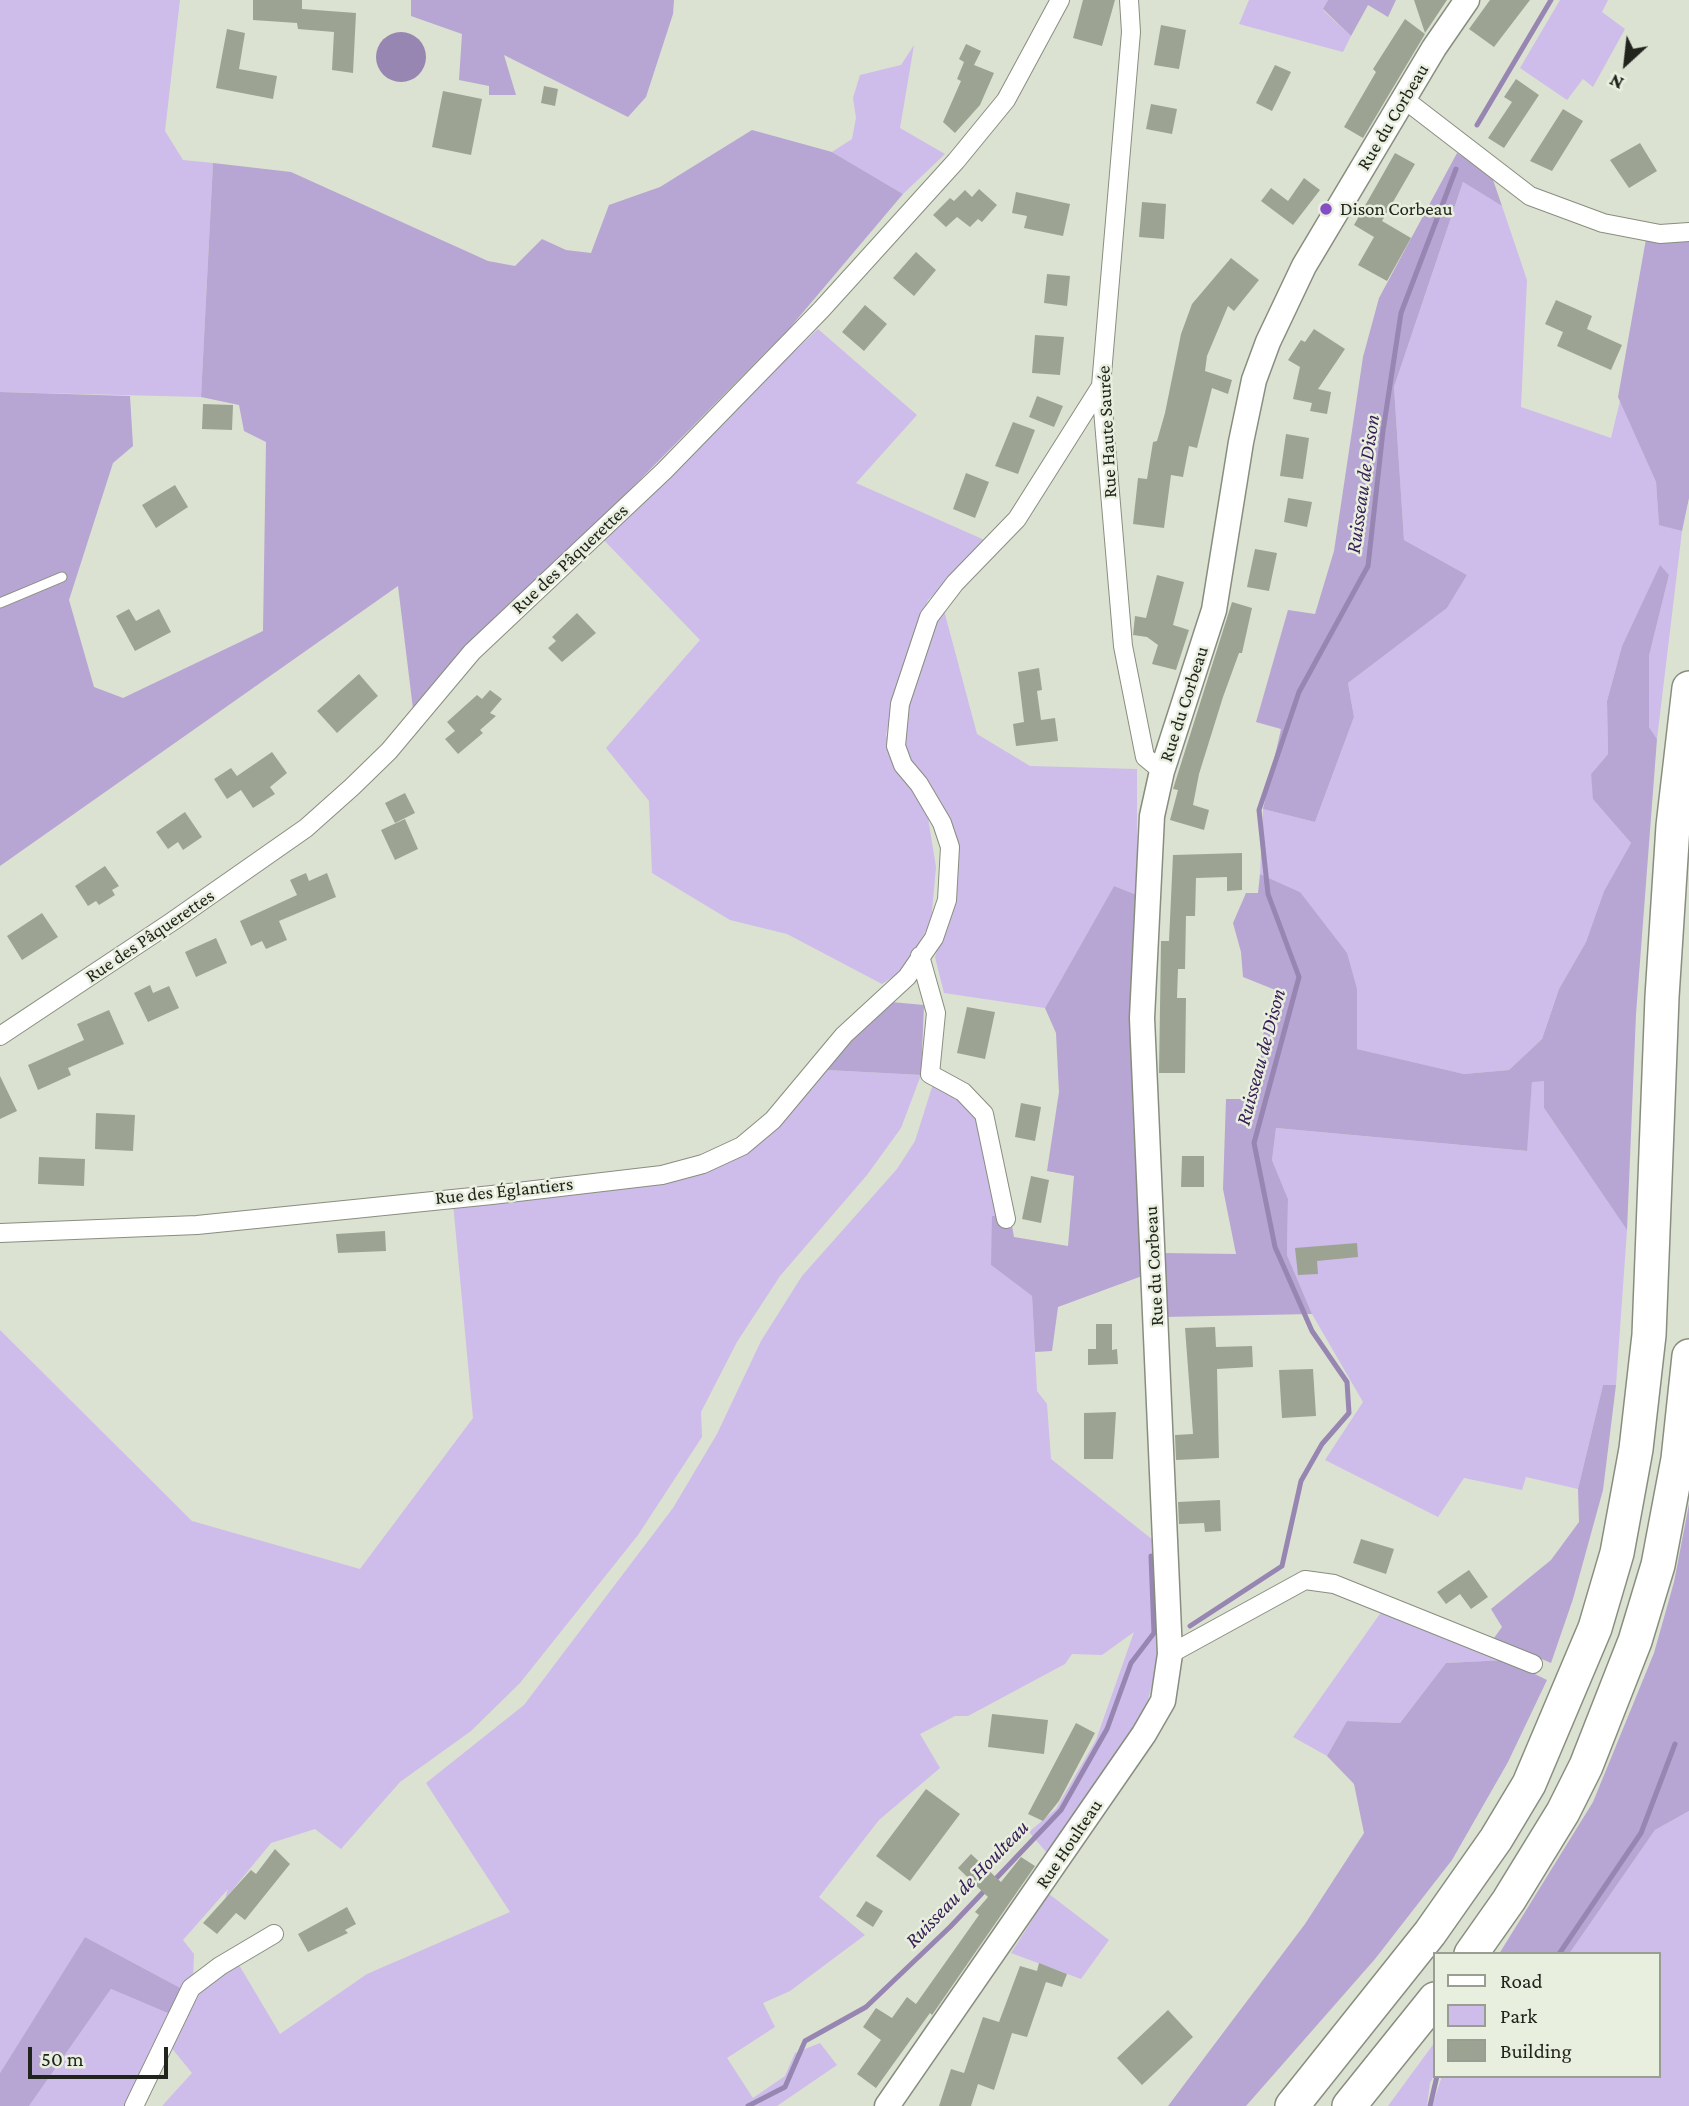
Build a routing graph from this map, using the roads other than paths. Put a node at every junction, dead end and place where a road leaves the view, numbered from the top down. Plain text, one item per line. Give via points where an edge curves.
1 (1060, 0) edge
2 (1129, 0) edge
3 (1467, 0) edge
4 (1404, 99) junction
5 (1689, 232) edge
6 (1101, 386) junction
7 (62, 577) dead end
8 (0, 603) edge
9 (1689, 688) edge
10 (1162, 771) junction
11 (920, 956) junction
12 (0, 1036) edge
13 (1006, 1219) dead end
14 (0, 1233) edge
15 (1689, 1356) edge
16 (1166, 1553) joint
17 (1170, 1654) junction
18 (1533, 1664) dead end
19 (274, 1934) dead end
20 (1472, 1952) edge
21 (1434, 2000) edge
22 (134, 2106) edge
23 (887, 2106) edge
24 (1292, 2106) edge
25 (1349, 2106) edge

1 - 12 street, Rue des Pâquerettes via 1006,100 956,161 821,310 664,471 472,652 389,751 306,828
2 - 6 street, Rue Haute Saurée via 1131,32
3 - 4 street, Rue du Corbeau
4 - 5 street via 1531,196 1602,223 1660,234
4 - 10 street, Rue du Corbeau via 1304,266 1264,355 1241,442 1214,610
6 - 10 street, Rue Haute Saurée via 1123,646 1145,757
6 - 11 street, Rue des Églantiers via 1017,519 929,617 900,704 896,746 903,765 942,823 950,847 947,900 933,938
7 - 8 lane
9 - 24 highway via 1673,826 1662,997 1649,1335 1636,1449 1616,1553 1595,1628 1529,1784 1430,1933
10 - 16 street, Rue du Corbeau via 1152,816 1142,1018
11 - 13 street via 936,1013 930,1074 963,1092 984,1114
11 - 14 street, Rue des Églantiers via 907,977 844,1035 773,1120 742,1146 704,1164 662,1175 197,1225
15 - 20 highway via 1678,1459 1658,1565 1635,1641 1563,1812
16 - 17 street, Rue Houlteau
17 - 18 street via 1305,1580 1334,1584
17 - 23 street, Rue Houlteau via 1163,1701 1144,1734
19 - 22 street via 191,1988
21 - 25 highway

